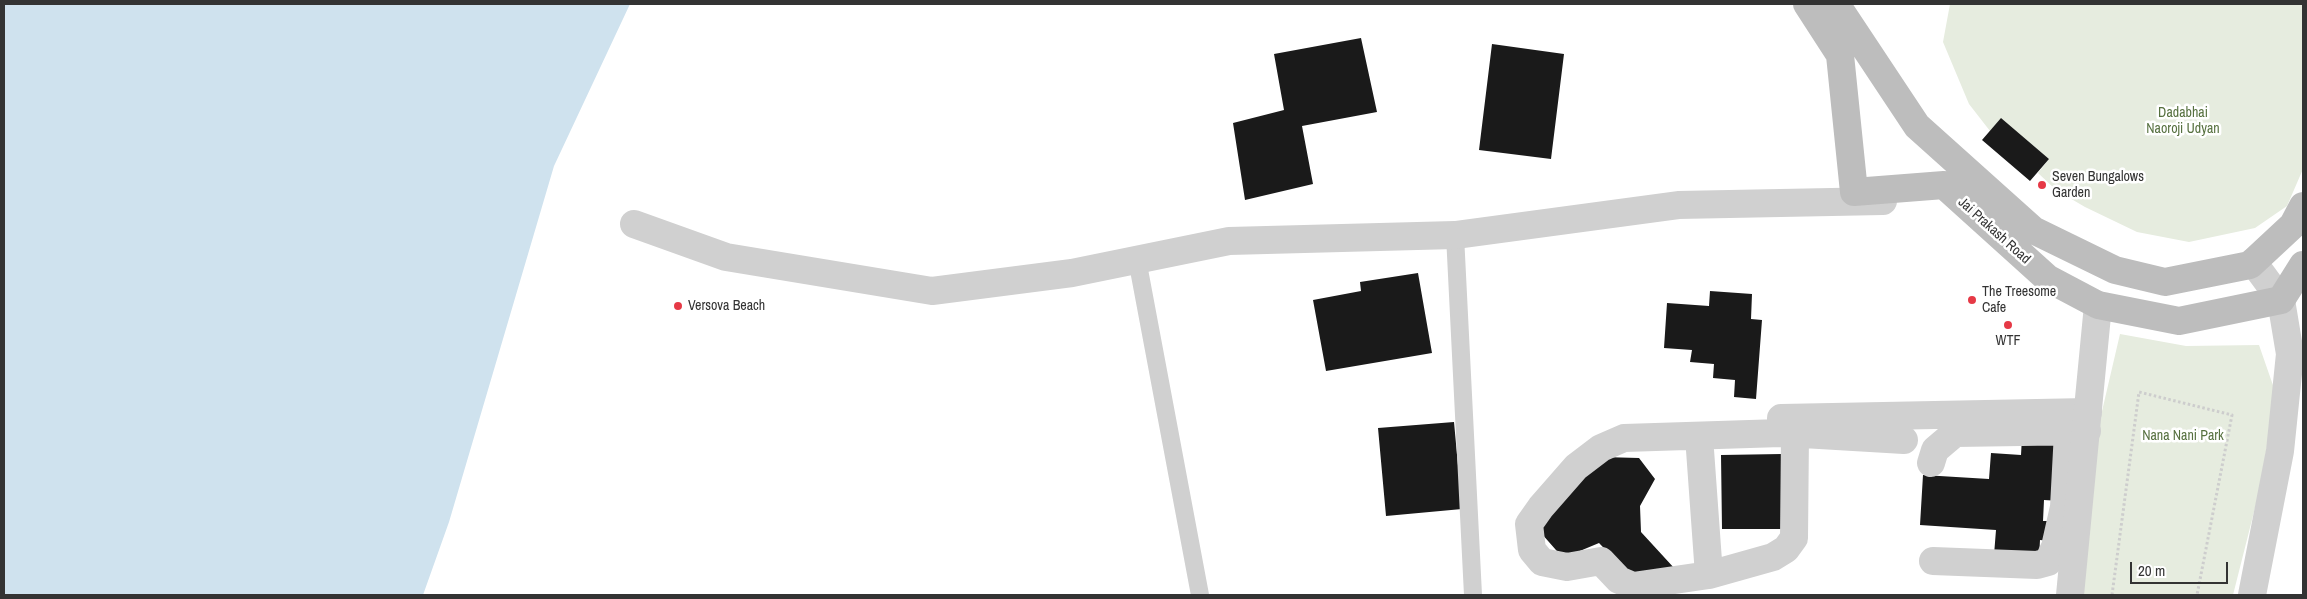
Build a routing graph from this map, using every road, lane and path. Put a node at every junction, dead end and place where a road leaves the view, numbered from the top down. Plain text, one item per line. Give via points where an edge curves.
1 (1807, 4) edge
2 (1836, 4) edge
3 (1967, 169) junction
4 (1944, 185) junction
5 (2303, 206) edge
6 (634, 224) dead end
7 (1454, 235) junction
8 (1137, 259) junction
9 (2253, 262) junction
10 (2303, 265) edge
11 (2281, 300) junction
12 (2098, 305) junction
13 (2296, 369) edge
14 (2081, 425) junction
15 (1788, 433) junction
16 (1699, 436) junction
17 (1904, 440) dead end
18 (1931, 463) dead end
19 (1933, 561) dead end
20 (1709, 575) junction
21 (1200, 595) edge
22 (1473, 595) edge
23 (2070, 595) edge
24 (2112, 595) edge
25 (2197, 595) edge
26 (2252, 595) edge

1 - 4 main road via 1840,55 1854,192
2 - 3 main road, Jai Prakash Road via 1917,126
3 - 4 street
3 - 9 main road, Jai Prakash Road via 2033,230 2115,270 2165,282
4 - 7 street via 1900,201 1678,205
4 - 12 main road, Jai Prakash Road via 2047,278
5 - 9 main road, Jai Prakash Road via 2293,225
6 - 8 street via 726,257 932,290 1072,273
7 - 8 street via 1229,241
7 - 22 lane
8 - 21 lane
9 - 11 street
10 - 11 main road
11 - 12 main road, Jai Prakash Road via 2179,321
11 - 13 street
12 - 14 street
13 - 26 street
14 - 15 street via 1781,418
14 - 18 street via 1955,433 1935,450
14 - 19 street via 2055,547 2048,562 2037,565
14 - 23 street
15 - 16 street
15 - 17 street
15 - 20 street via 1794,538 1786,549 1773,557
16 - 20 street
16 - 20 street via 1624,438 1601,448 1576,467 1529,524 1532,550 1542,562 1567,567 1601,561 1619,580 1633,586
24 - 25 path via 2139,392 2232,415

